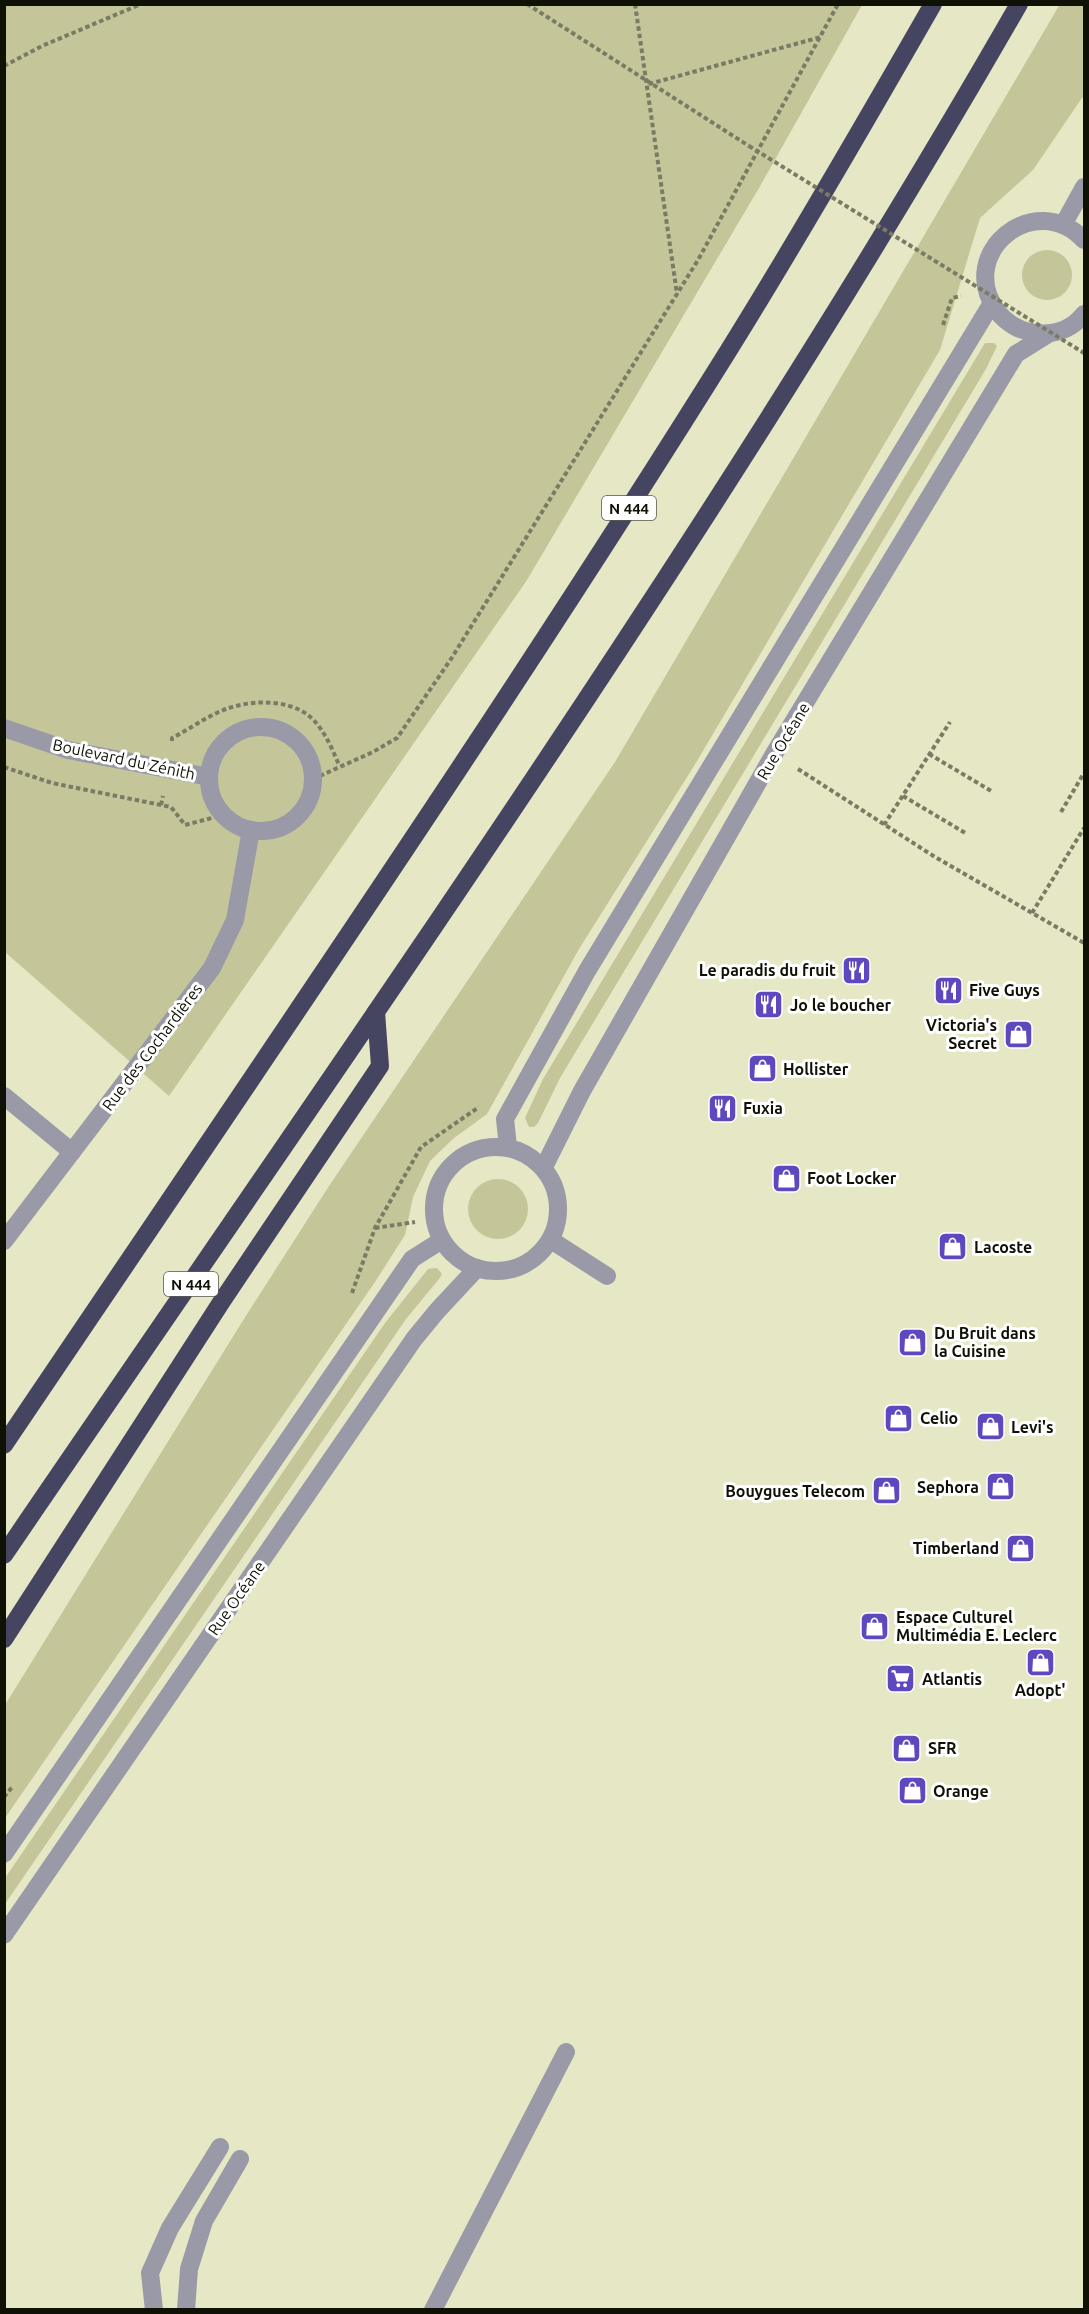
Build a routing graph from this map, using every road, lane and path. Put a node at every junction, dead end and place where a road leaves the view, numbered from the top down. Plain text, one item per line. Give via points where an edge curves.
1 (141, 4) edge
2 (527, 4) edge
3 (635, 4) edge
4 (838, 4) edge
5 (933, 4) edge
6 (1019, 4) edge
7 (821, 37) junction
8 (4, 66) edge
9 (648, 84) junction
10 (1084, 187) edge
11 (1064, 225) junction
12 (1084, 240) edge
13 (677, 294) junction
14 (981, 294) junction
15 (1084, 314) edge
16 (1048, 334) junction
17 (940, 336) dead end
18 (1084, 353) edge
19 (950, 722) dead end
20 (4, 729) edge
21 (930, 754) junction
22 (339, 765) junction
23 (793, 766) dead end
24 (4, 767) edge
25 (168, 770) junction
26 (1084, 773) edge
27 (209, 777) junction
28 (313, 779) junction
29 (993, 792) dead end
30 (903, 796) junction
31 (161, 805) junction
32 (1061, 812) dead end
33 (223, 815) junction
34 (884, 825) junction
35 (1084, 828) edge
36 (251, 830) junction
37 (967, 834) dead end
38 (1032, 913) junction
39 (1084, 943) edge
40 (376, 1012) junction
41 (4, 1096) edge
42 (481, 1106) dead end
43 (508, 1147) junction
44 (72, 1152) junction
45 (544, 1167) junction
46 (435, 1219) junction
47 (375, 1228) junction
48 (442, 1240) junction
49 (551, 1240) junction
50 (4, 1241) edge
51 (477, 1268) junction
52 (607, 1276) dead end
53 (351, 1296) dead end
54 (7, 1438) edge
55 (4, 1555) edge
56 (4, 1639) edge
57 (18, 1778) dead end
58 (4, 1797) edge
59 (4, 1854) edge
60 (4, 1935) edge
61 (566, 2052) dead end
62 (220, 2146) dead end
63 (240, 2159) dead end
64 (154, 2310) edge
65 (186, 2310) edge
66 (434, 2310) edge

1 - 8 path
2 - 9 path
3 - 9 path
4 - 7 path
5 - 54 highway, N 444 via 754,308 624,516 310,992
6 - 40 highway, N 444 via 739,469 582,710
7 - 9 path
7 - 13 path
9 - 13 path
9 - 18 path, bridge
10 - 11 street
11 - 12 street
11 - 14 street via 1046,220 1013,228 990,254
13 - 22 path via 451,659 397,738
14 - 16 street via 1015,327
14 - 17 path via 952,298
14 - 43 street via 587,971 505,1119
15 - 16 street, Rue Océane via 1065,330
16 - 45 street, Rue Océane via 1016,354 774,754 582,1091
19 - 21 path
20 - 25 street, Boulevard du Zénith via 68,750
21 - 29 path
21 - 30 path
22 - 25 path via 316,722 297,709 252,702 224,710 172,738
22 - 28 path
23 - 34 path
24 - 31 path via 52,783
25 - 27 street, Boulevard du Zénith
25 - 31 path
26 - 32 path
27 - 28 street via 221,744 236,732 253,726 288,733 302,745 311,761
27 - 33 street via 215,804
28 - 36 street via 310,797 301,813 270,830
30 - 34 path
30 - 37 path
31 - 33 path via 171,807 185,825
33 - 36 street
34 - 38 path
35 - 38 path
36 - 44 street, Rue des Cochardières via 235,920 212,968
38 - 39 path
40 - 55 highway, N 444
40 - 56 highway via 380,1066 222,1301
41 - 44 street
42 - 47 path via 421,1147
43 - 45 street via 528,1154
43 - 46 street via 488,1146 453,1163 441,1180 435,1199
44 - 50 street, Rue des Cochardières
45 - 49 street via 558,1199
46 - 47 path
46 - 48 street
47 - 53 path
48 - 51 street via 454,1254
48 - 59 street via 412,1259
49 - 51 street via 527,1263 508,1270
49 - 52 street
51 - 60 street, Rue Océane via 414,1340
57 - 58 path
61 - 66 street
62 - 64 street via 170,2228 150,2273
63 - 65 street via 204,2221 189,2269

